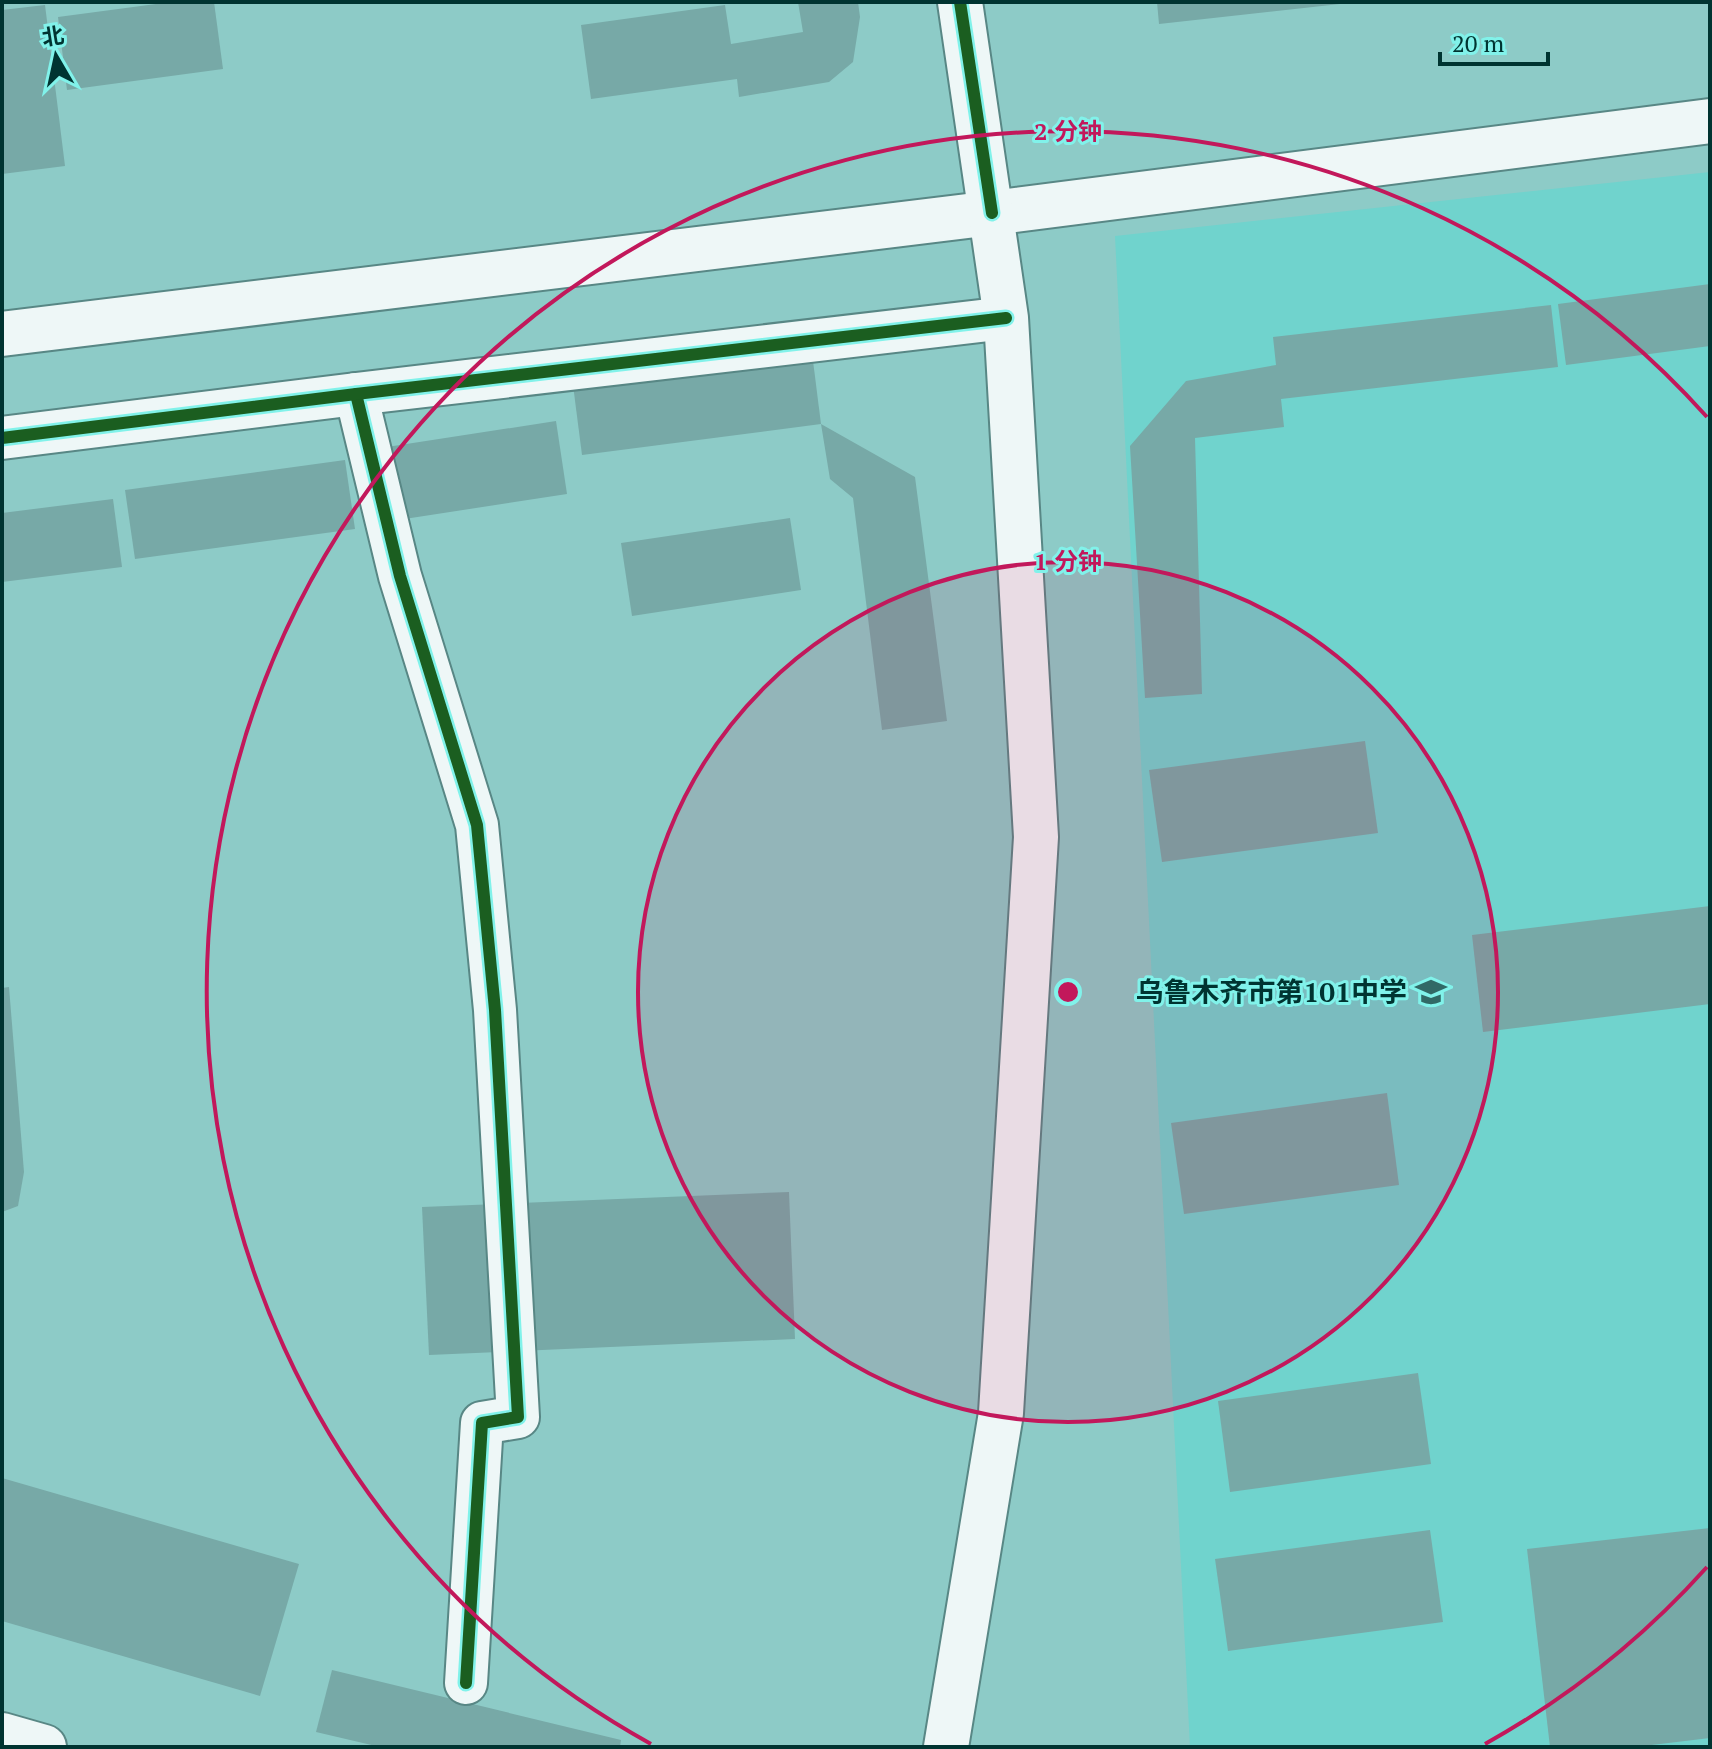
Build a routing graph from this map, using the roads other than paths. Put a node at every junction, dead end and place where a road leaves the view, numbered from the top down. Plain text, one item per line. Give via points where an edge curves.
1 (960, 2) edge
2 (1710, 121) edge
3 (992, 213) junction
4 (1006, 318) junction
5 (2, 334) edge
6 (356, 394) junction
7 (2, 438) edge
8 (466, 1683) dead end
9 (2, 1735) edge
10 (44, 1747) edge
11 (946, 1747) edge

1 - 3 main road
2 - 3 main road
3 - 4 main road
3 - 5 main road
4 - 6 street
4 - 11 main road via 1036,837 1001,1413
6 - 7 street
6 - 8 street via 400,576 477,825 495,1010 518,1417 482,1423
9 - 10 main road

